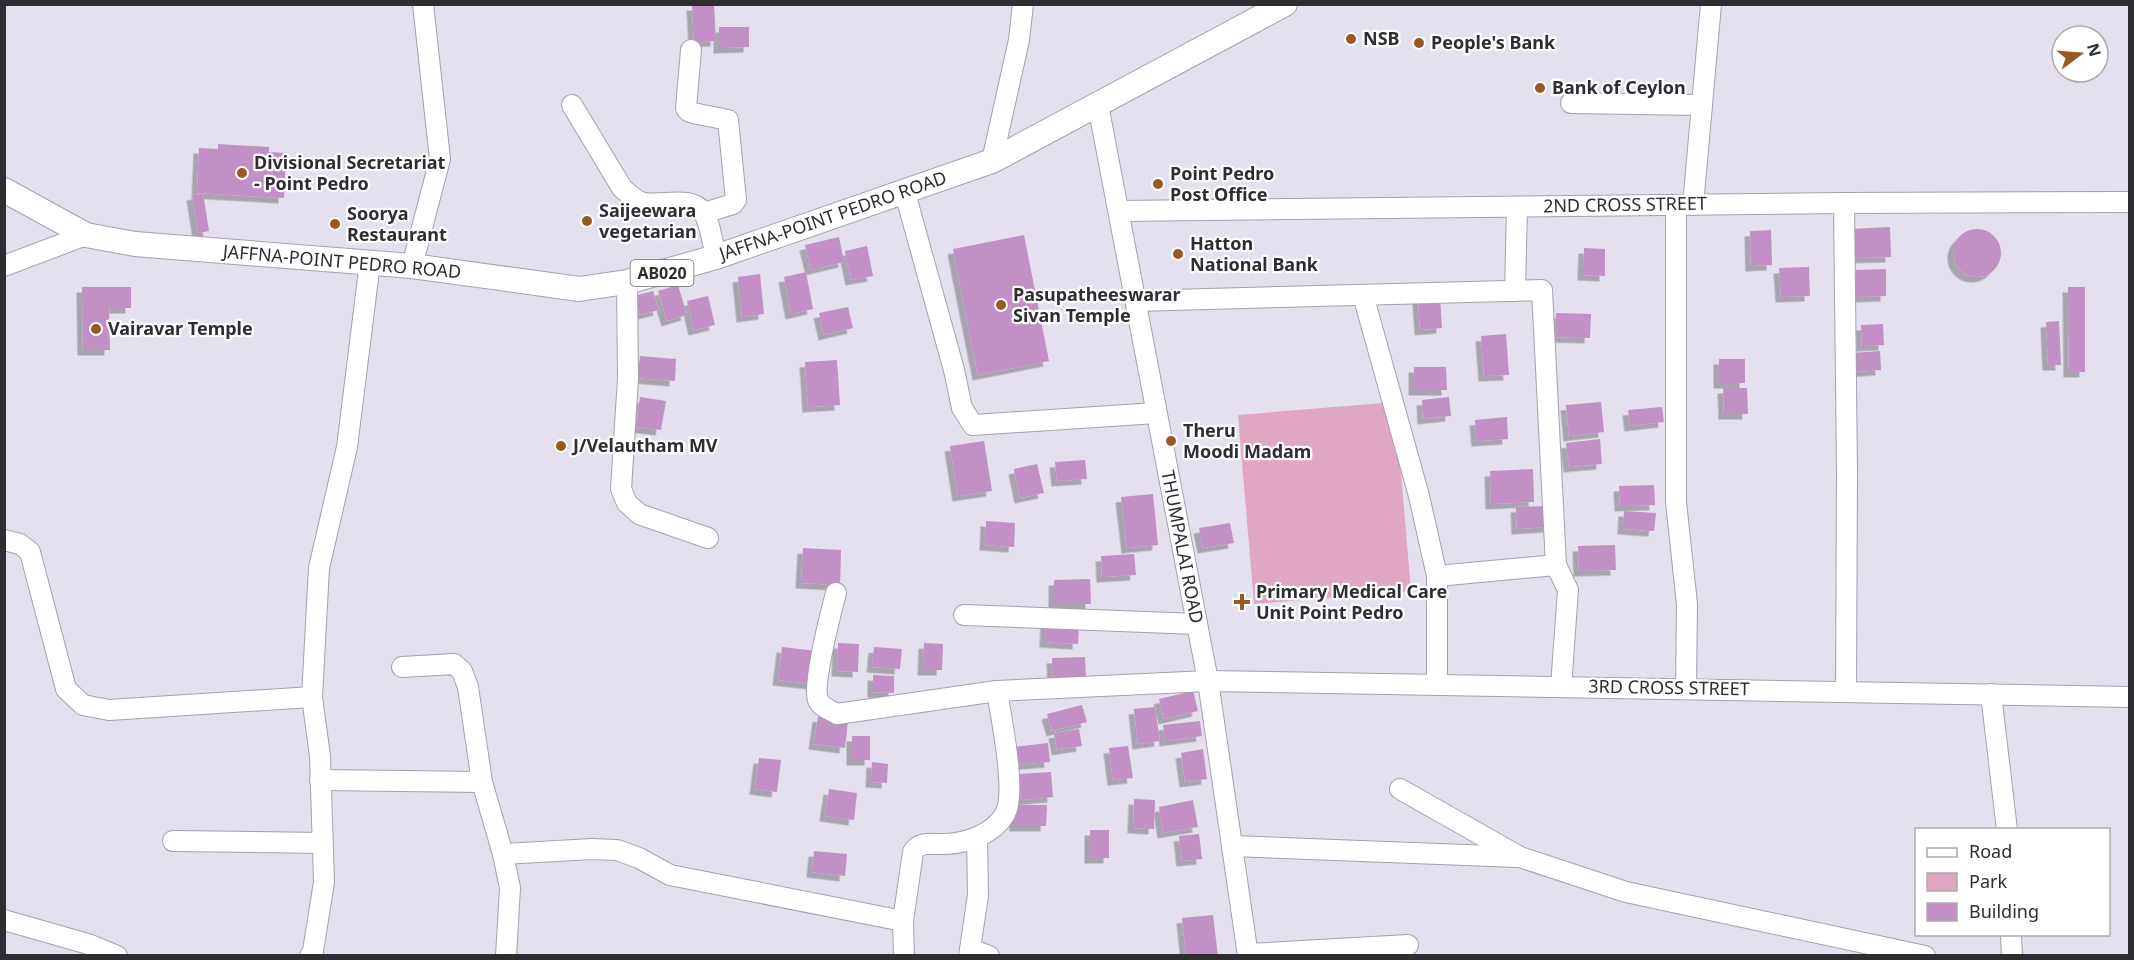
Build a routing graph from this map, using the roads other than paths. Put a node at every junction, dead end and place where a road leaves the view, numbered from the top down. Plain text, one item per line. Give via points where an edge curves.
1 (423, 4) edge
2 (1023, 4) edge
3 (1711, 4) edge
4 (1286, 6) edge
5 (691, 50) dead end
6 (1570, 103) dead end
7 (572, 105) dead end
8 (1098, 105) junction
9 (1702, 105) junction
10 (992, 161) junction
11 (4, 190) edge
12 (905, 193) junction
13 (2130, 202) edge
14 (1844, 203) junction
15 (1684, 205) junction
16 (1517, 207) junction
17 (1120, 211) junction
18 (704, 213) junction
19 (86, 235) junction
20 (716, 257) junction
21 (370, 262) junction
22 (4, 266) edge
23 (412, 267) junction
24 (627, 282) junction
25 (1515, 291) junction
26 (1363, 295) junction
27 (1136, 301) junction
28 (1156, 413) junction
29 (708, 538) dead end
30 (4, 540) edge
31 (1556, 565) junction
32 (1437, 576) junction
33 (836, 593) dead end
34 (964, 615) dead end
35 (1197, 624) junction
36 (402, 667) dead end
37 (1208, 681) junction
38 (1437, 685) junction
39 (1561, 687) junction
40 (1686, 689) junction
41 (997, 691) junction
42 (1846, 692) junction
43 (1991, 694) junction
44 (312, 697) junction
45 (2130, 697) edge
46 (320, 780) junction
47 (482, 782) junction
48 (1400, 789) dead end
49 (2007, 828) edge
50 (977, 838) junction
51 (172, 840) dead end
52 (322, 843) junction
53 (1232, 846) junction
54 (502, 854) junction
55 (1520, 857) junction
56 (4, 920) edge
57 (903, 921) junction
58 (2012, 936) edge
59 (1408, 945) dead end
60 (976, 953) edge
61 (1248, 955) edge
62 (117, 956) edge
63 (310, 956) edge
64 (506, 956) edge
65 (904, 956) edge
66 (1925, 956) edge
67 (2012, 956) edge

1 - 23 street via 440,159
2 - 10 street via 1019,40
3 - 9 street
4 - 8 main road, JAFFNA-POINT PEDRO ROAD / AB020
5 - 18 street via 686,108 728,120 736,201
6 - 9 street
7 - 18 street via 631,197 642,202 689,204
8 - 10 main road, JAFFNA-POINT PEDRO ROAD / AB020
8 - 17 street, THUMPALAI ROAD
9 - 15 street
10 - 12 main road, JAFFNA-POINT PEDRO ROAD / AB020
11 - 19 main road, JAFFNA-POINT PEDRO ROAD / AB020
12 - 20 main road, JAFFNA-POINT PEDRO ROAD / AB020
12 - 28 street via 962,408 973,425
13 - 14 street, 2ND CROSS STREET
14 - 15 street, 2ND CROSS STREET
14 - 42 street
15 - 16 street, 2ND CROSS STREET
15 - 40 street via 1676,502 1687,604
16 - 17 street, 2ND CROSS STREET
16 - 25 street
17 - 27 street, THUMPALAI ROAD
18 - 20 street
19 - 21 main road, JAFFNA-POINT PEDRO ROAD / AB020 via 135,244
19 - 22 street
20 - 24 main road, JAFFNA-POINT PEDRO ROAD / AB020
21 - 23 main road, JAFFNA-POINT PEDRO ROAD / AB020
21 - 44 street via 347,447 319,568
23 - 24 main road, JAFFNA-POINT PEDRO ROAD / AB020 via 579,289
24 - 29 street via 628,378 621,489 627,503 639,514
25 - 26 street
25 - 31 street via 1542,290
26 - 27 street
26 - 32 street
27 - 28 street, THUMPALAI ROAD
28 - 35 street, THUMPALAI ROAD
30 - 44 street via 20,544 30,552 66,689 83,705 109,710
31 - 32 street
31 - 39 street via 1568,590
32 - 38 street
33 - 41 street, 3RD CROSS STREET via 821,656 817,698 823,707 837,714
34 - 35 street
35 - 37 street, THUMPALAI ROAD
36 - 47 street via 454,664 462,671 468,687
37 - 38 street, 3RD CROSS STREET
37 - 41 street, 3RD CROSS STREET
37 - 53 street, THUMPALAI ROAD
38 - 39 street, 3RD CROSS STREET
39 - 40 street, 3RD CROSS STREET
40 - 42 street, 3RD CROSS STREET
41 - 50 street via 1010,782 1006,813
42 - 43 street, 3RD CROSS STREET
43 - 45 street, 3RD CROSS STREET
43 - 49 street
44 - 46 street
46 - 47 street
46 - 52 street
47 - 54 street
48 - 55 street
50 - 57 street via 916,847
50 - 60 street
51 - 52 street
52 - 63 street via 324,882
53 - 55 street
53 - 61 street, THUMPALAI ROAD
54 - 57 street via 617,850 670,875
54 - 64 street via 510,888
55 - 66 street via 1626,892
56 - 62 street
57 - 65 street
58 - 67 street
59 - 61 street

